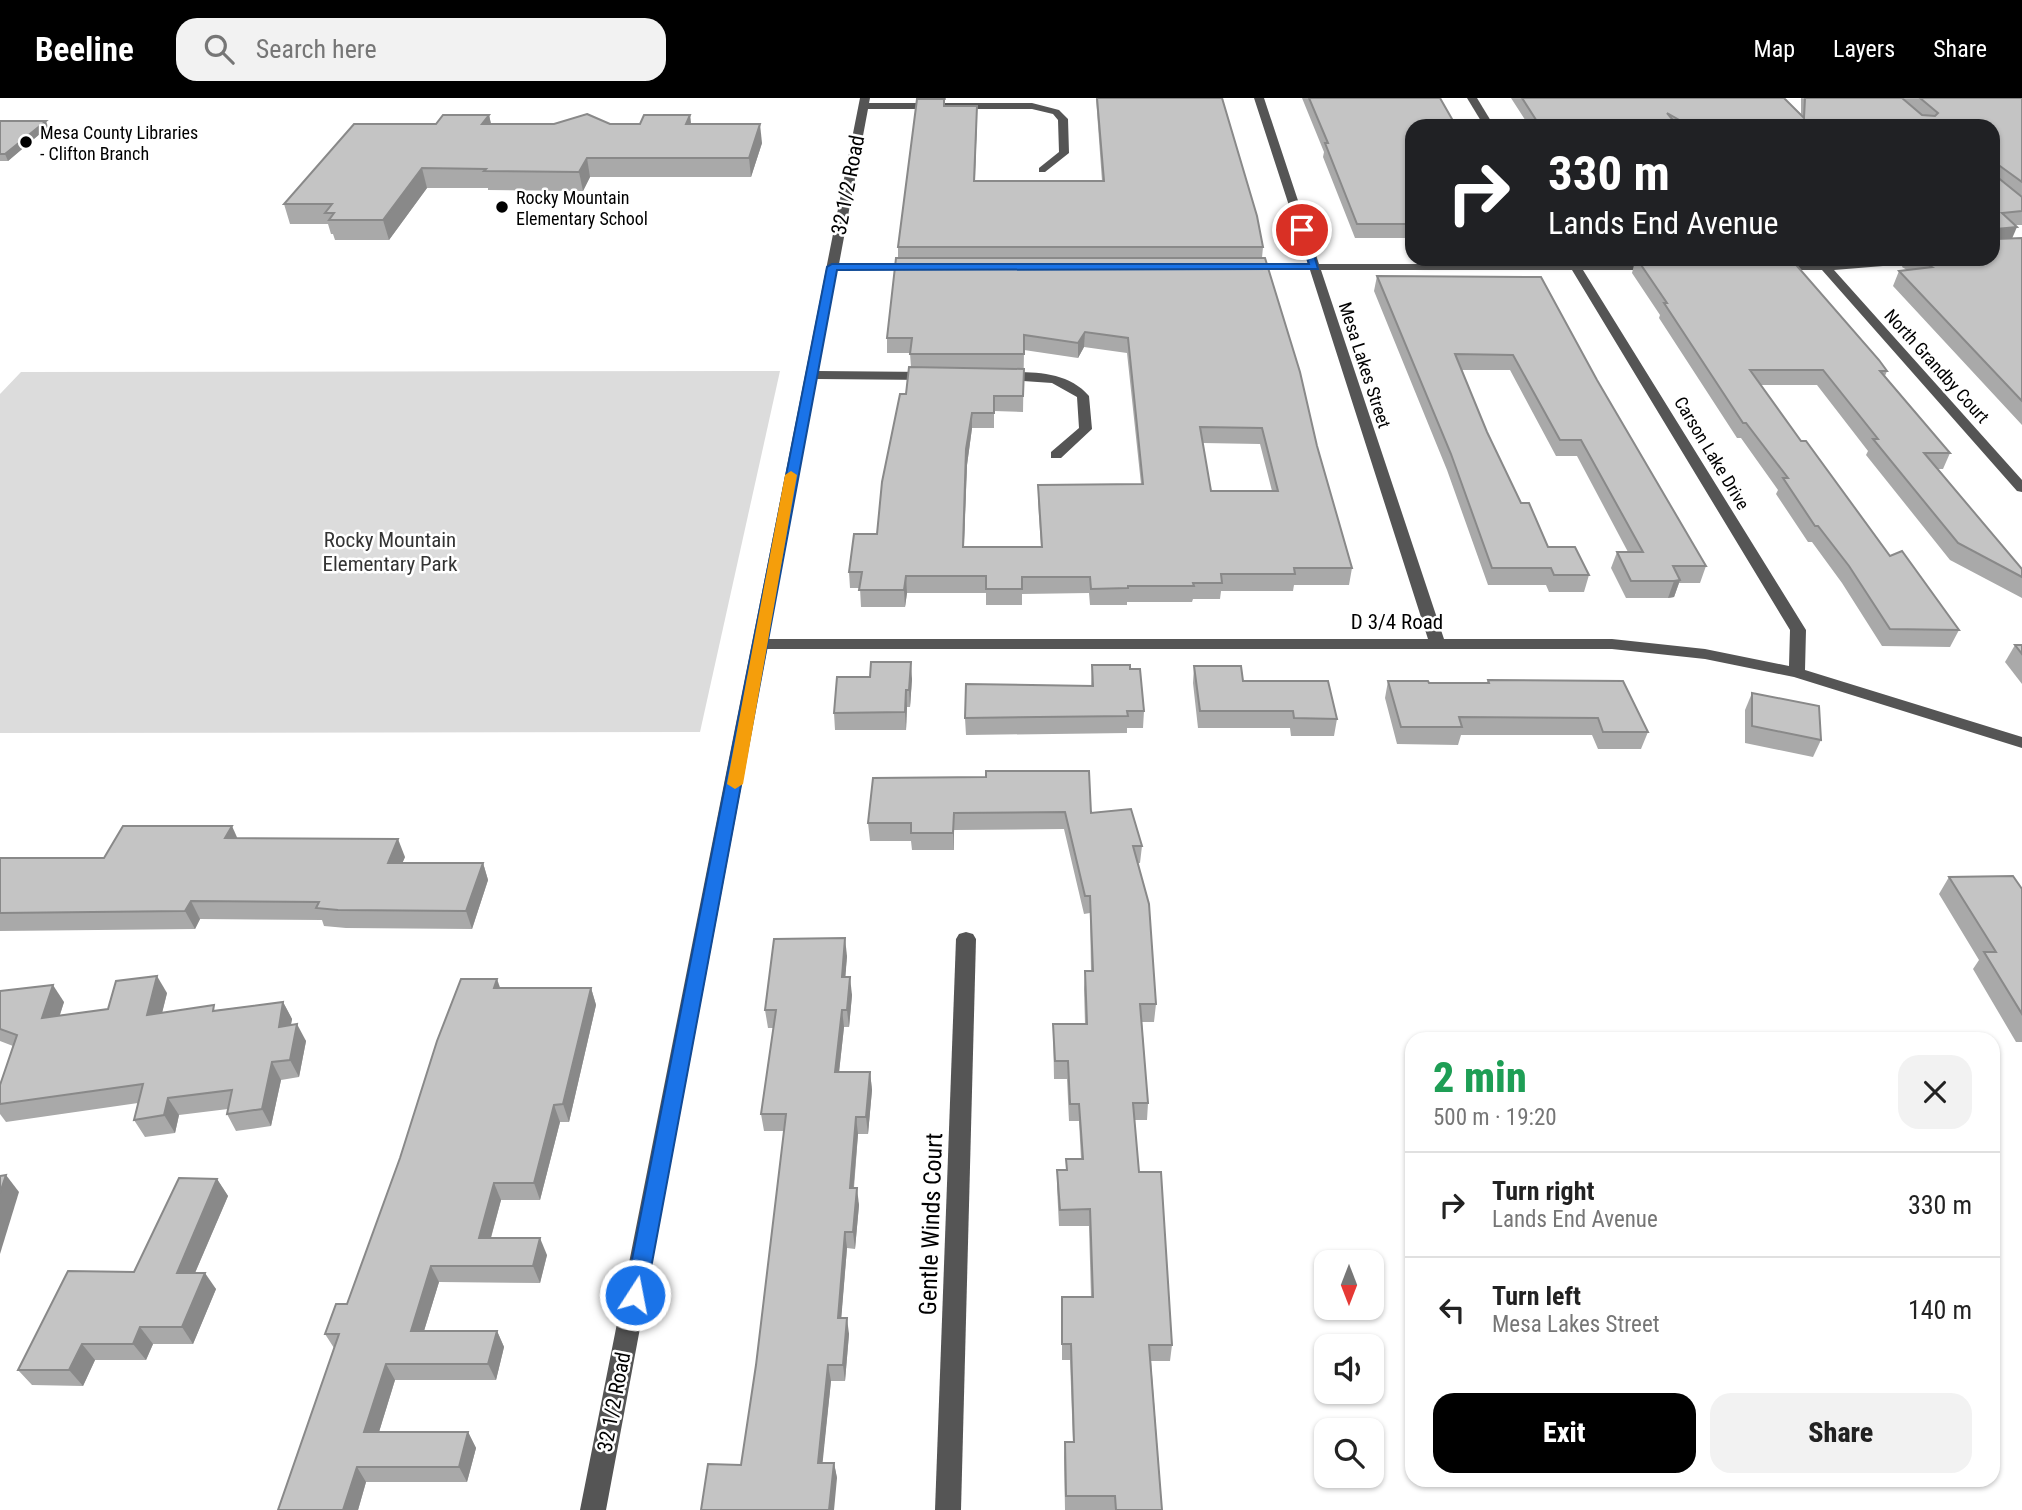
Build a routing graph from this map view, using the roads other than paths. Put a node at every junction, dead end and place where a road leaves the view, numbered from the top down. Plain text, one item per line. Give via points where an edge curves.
1 (1259, 98) edge
2 (1472, 98) edge
3 (865, 102) edge
4 (1485, 119) edge
5 (1042, 170) dead end
6 (1405, 266) edge
7 (1575, 266) edge
8 (1640, 266) edge
9 (1775, 266) edge
10 (1826, 266) edge
11 (832, 267) junction
12 (933, 267) edge
13 (1226, 267) edge
14 (1315, 267) junction
15 (1663, 267) edge
16 (1759, 267) edge
17 (810, 375) junction
18 (941, 376) edge
19 (981, 376) edge
20 (1056, 456) dead end
21 (2022, 488) edge
22 (1437, 642) junction
23 (759, 644) junction
24 (1797, 673) junction
25 (2022, 743) edge
26 (966, 939) dead end
27 (593, 1510) edge
28 (948, 1510) edge

1 - 14 street, Mesa Lakes Street
2 - 4 street
3 - 5 street via 1049,110 1063,119 1064,153
3 - 11 street, 32 1/2 Road
6 - 14 street
7 - 24 street, Carson Lake Drive via 1798,630
8 - 15 street
9 - 16 street
10 - 21 street, North Grandby Court
11 - 12 street
11 - 17 street, 32 1/2 Road
13 - 14 street
14 - 22 street, Mesa Lakes Street
17 - 18 street
17 - 23 street, 32 1/2 Road
19 - 20 street via 1046,377 1077,389 1085,402 1086,429
22 - 23 street, D 3/4 Road
22 - 24 street, D 3/4 Road via 1647,647
23 - 27 street, 32 1/2 Road
24 - 25 street, D 3/4 Road
26 - 28 street, Gentle Winds Court

